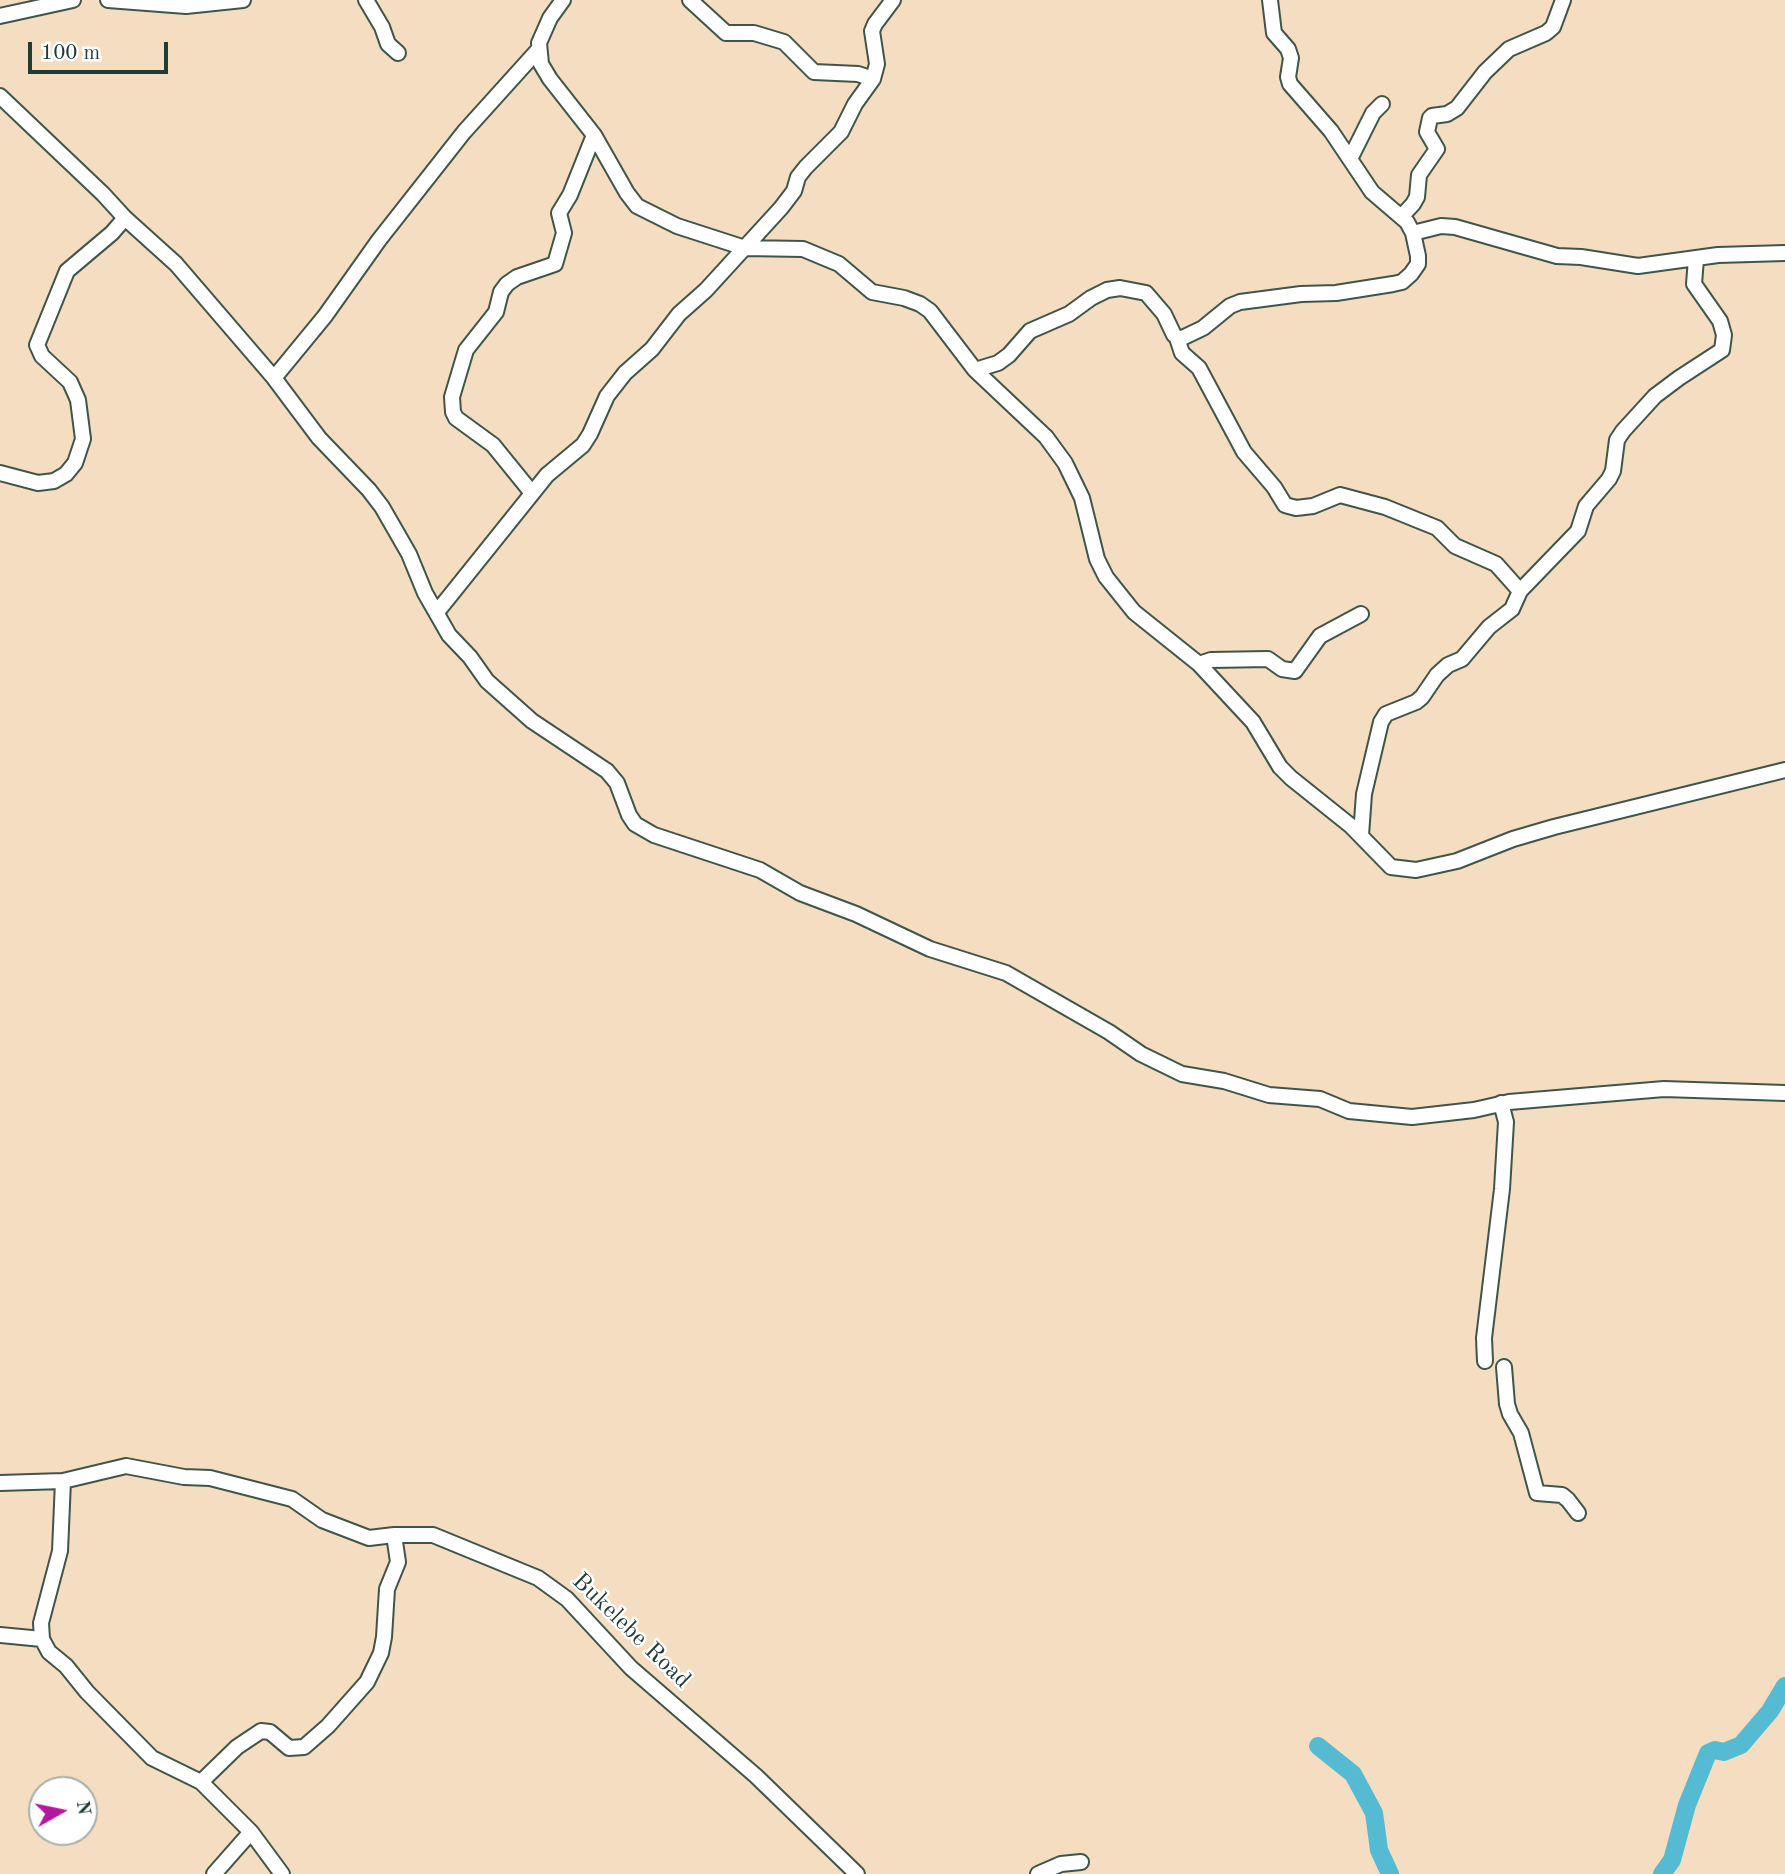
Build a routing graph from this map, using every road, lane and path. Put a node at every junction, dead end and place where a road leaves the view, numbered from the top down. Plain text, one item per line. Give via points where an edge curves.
1 (73, 0) edge
2 (108, 0) edge
3 (243, 0) edge
4 (366, 0) edge
5 (563, 0) edge
6 (690, 0) edge
7 (893, 0) edge
8 (1270, 0) edge
9 (1563, 0) edge
10 (0, 16) edge
11 (538, 50) junction
12 (398, 53) dead end
13 (873, 79) junction
14 (0, 96) edge
15 (1382, 104) dead end
16 (594, 135) junction
17 (1350, 159) junction
18 (1402, 215) junction
19 (125, 218) junction
20 (1413, 233) junction
21 (745, 248) junction
22 (1785, 253) edge
23 (1696, 259) junction
24 (1177, 338) junction
25 (975, 370) junction
26 (274, 378) junction
27 (0, 472) edge
28 (533, 493) junction
29 (1520, 591) junction
30 (437, 612) junction
31 (1361, 614) dead end
32 (1199, 664) junction
33 (1785, 769) edge
34 (1361, 835) junction
35 (1785, 1093) edge
36 (1501, 1104) junction
37 (1485, 1361) dead end
38 (1504, 1367) dead end
39 (63, 1481) junction
40 (0, 1483) edge
41 (1578, 1513) dead end
42 (394, 1535) junction
43 (0, 1635) edge
44 (42, 1639) junction
45 (201, 1782) junction
46 (251, 1832) junction
47 (1081, 1862) dead end
48 (214, 1874) edge
49 (282, 1874) edge
50 (857, 1874) edge
51 (1038, 1874) edge

1 - 10 street
2 - 3 street via 186,6
4 - 12 street via 388,44
5 - 11 street via 541,35
6 - 13 street via 726,33 754,33 783,42 814,72
7 - 13 street via 872,31 877,64
8 - 17 street via 1274,33 1292,58 1290,84
9 - 18 street via 1553,27 1509,49 1457,108 1430,118 1427,132 1437,149 1419,175 1417,197
11 - 16 street via 550,79
11 - 26 street via 464,132
13 - 21 street via 841,132 806,167 794,191
14 - 19 street
15 - 17 street
16 - 21 street via 626,193 645,212
16 - 28 street via 559,213 564,233 555,264 507,284 496,312 466,350 452,397 456,418 494,445
17 - 18 street via 1378,199
18 - 20 street
19 - 26 street via 176,264
19 - 27 street via 66,271 37,345 42,356 70,382 78,400 83,439 75,463 66,474 46,482
20 - 23 street via 1455,227 1557,256 1626,265
20 - 24 street via 1418,264 1402,282 1240,302 1191,336
21 - 25 street via 803,248 839,264 872,292 920,304
21 - 28 street via 625,373 607,396 583,445
22 - 23 street
23 - 29 street via 1694,284 1720,321 1722,350 1655,396 1623,431 1617,440 1613,471 1586,506 1578,531
24 - 25 street via 1146,293 1107,290 1030,331 998,363
24 - 29 street via 1182,353 1199,368 1244,452 1286,505 1313,506 1340,495 1385,507 1437,528 1455,546 1496,564
25 - 32 street via 1046,437 1065,463 1082,498 1097,559 1107,577 1134,612
26 - 30 street via 319,438 382,507
28 - 30 street
29 - 34 street via 1511,608 1462,659 1437,675 1422,697 1386,714 1364,794
30 - 36 street via 449,635 487,681 532,721 607,771 635,824 654,835 760,870 800,893 930,949 1006,973 1182,1074 1269,1095 1320,1099 1349,1111 1374,1114 1412,1117
31 - 32 street via 1320,636 1295,671 1268,659
32 - 34 street via 1253,722 1280,767
33 - 34 street via 1554,827 1457,861 1416,870 1391,867
35 - 36 street via 1664,1090
36 - 37 street via 1506,1122 1502,1189
38 - 41 street via 1510,1414 1521,1433 1537,1493 1562,1495
39 - 40 street, Bukelebe Road
39 - 42 street, Bukelebe Road via 126,1466 210,1478 292,1499 322,1520 369,1538
39 - 44 street via 60,1551 41,1623
42 - 45 street via 398,1562 387,1590 381,1653 367,1682 304,1747 289,1748 270,1732 261,1731
42 - 50 street, Bukelebe Road via 433,1535 555,1589 631,1668 756,1776
43 - 44 street
44 - 45 street via 49,1652 152,1758
45 - 46 street
46 - 48 street
46 - 49 street
47 - 51 street

